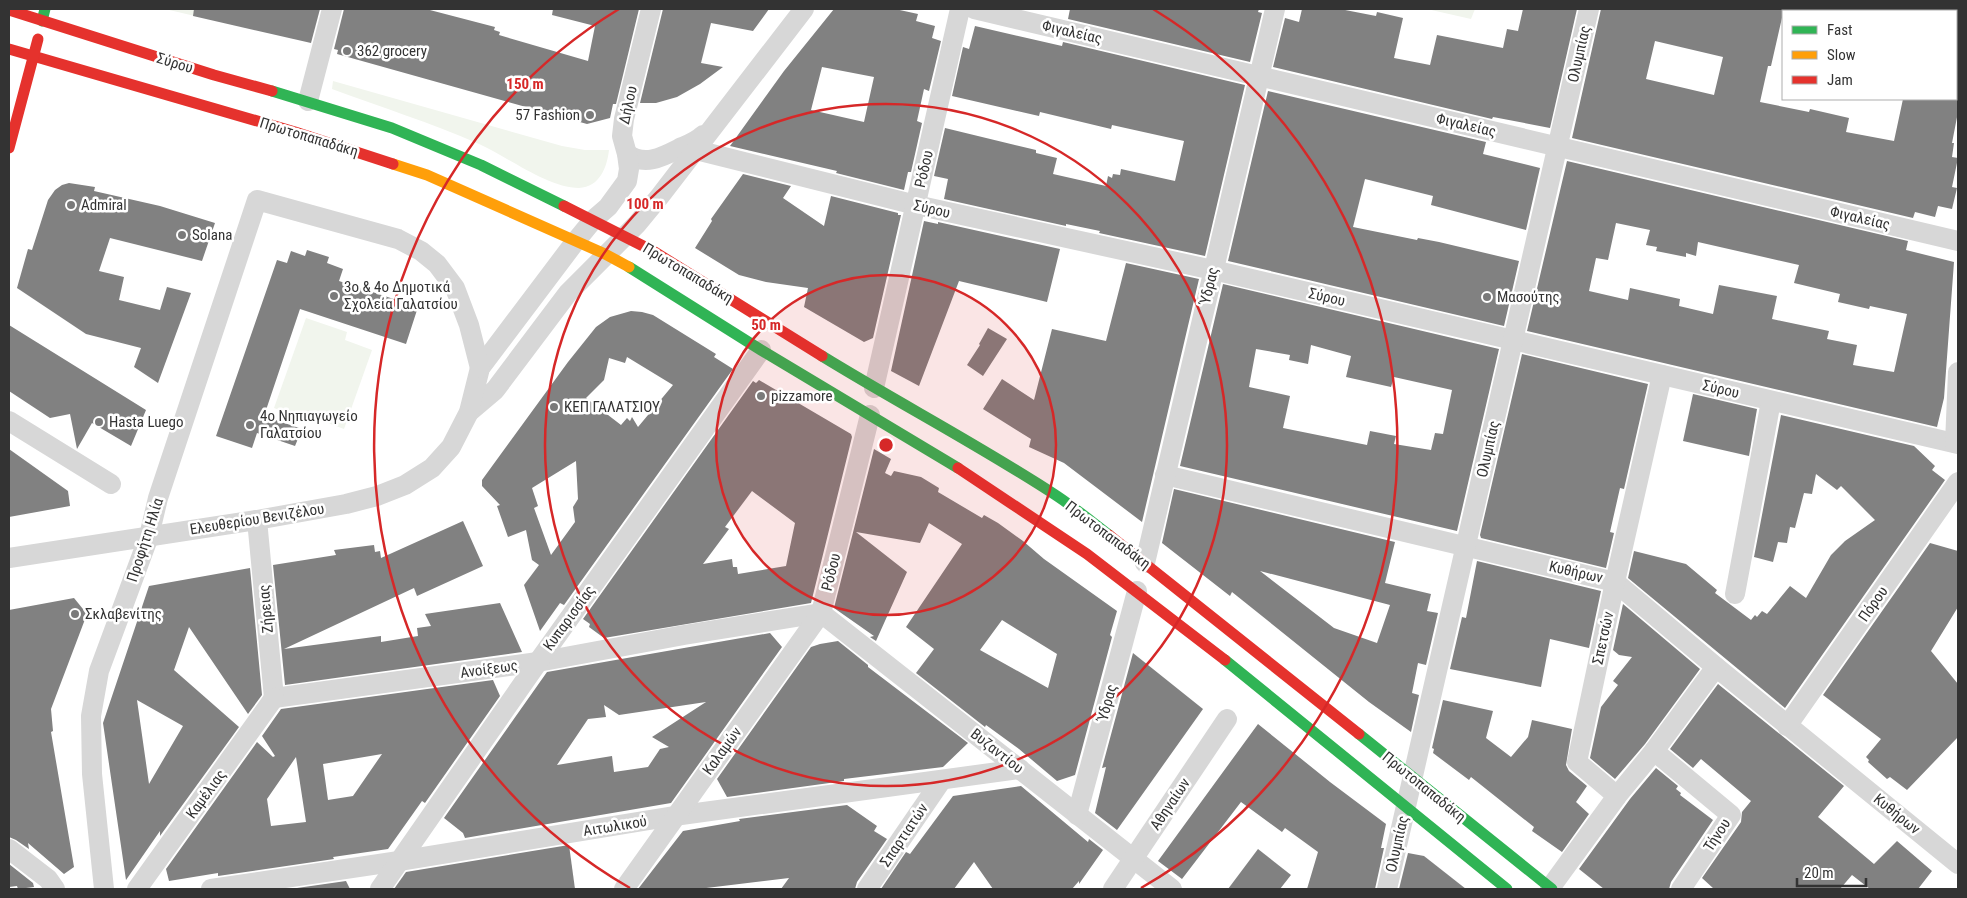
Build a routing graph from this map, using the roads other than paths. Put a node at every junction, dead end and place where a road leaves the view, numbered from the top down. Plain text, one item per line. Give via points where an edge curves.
1 (45, 9) edge
2 (332, 9) edge
3 (651, 9) edge
4 (804, 9) edge
5 (960, 9) edge
6 (974, 9) edge
7 (1275, 9) edge
8 (1590, 9) edge
9 (9, 10) edge
10 (42, 21) junction
11 (9, 49) edge
12 (34, 56) junction
13 (1259, 76) junction
14 (308, 101) junction
15 (716, 124) junction
16 (1558, 146) junction
17 (9, 148) edge
18 (696, 150) junction
19 (627, 154) junction
20 (916, 205) junction
21 (593, 220) junction
22 (625, 237) junction
23 (1958, 241) edge
24 (575, 242) junction
25 (605, 254) junction
26 (1213, 270) junction
27 (1513, 341) junction
28 (761, 350) junction
29 (480, 368) junction
30 (1958, 372) edge
31 (1662, 375) junction
32 (874, 388) junction
33 (1771, 401) junction
34 (469, 412) junction
35 (870, 416) junction
36 (9, 421) edge
37 (1956, 443) edge
38 (1165, 474) junction
39 (1958, 482) edge
40 (111, 484) dead end
41 (257, 520) junction
42 (149, 536) junction
43 (1466, 546) junction
44 (9, 558) edge
45 (1144, 562) junction
46 (1615, 582) junction
47 (1137, 591) junction
48 (1735, 594) dead end
49 (822, 613) junction
50 (538, 662) junction
51 (1716, 668) junction
52 (274, 698) junction
53 (1227, 718) dead end
54 (1787, 726) junction
55 (1654, 751) junction
56 (1020, 770) junction
57 (1413, 778) junction
58 (941, 781) junction
59 (1617, 796) junction
60 (1406, 805) junction
61 (1077, 815) junction
62 (674, 816) junction
63 (9, 848) edge
64 (1132, 859) junction
65 (399, 861) junction
66 (1958, 863) edge
67 (1551, 888) edge
68 (55, 889) edge
69 (104, 889) edge
70 (137, 889) edge
71 (211, 889) edge
72 (380, 889) edge
73 (624, 889) edge
74 (867, 889) edge
75 (1113, 889) edge
76 (1172, 889) edge
77 (1387, 889) edge
78 (1507, 889) edge
79 (1681, 889) edge

1 - 10 main road
2 - 14 street
3 - 19 street, Δήλου via 624,119 622,136
4 - 15 street
5 - 20 street, Ρόδου
6 - 13 street, Φιγαλείας
7 - 13 street, Ύδρας
8 - 16 street, Ολυμπίας
9 - 10 main road
10 - 12 main road
10 - 14 main road, Σύρου
11 - 12 main road, Πρωτοπαπαδάκη
12 - 17 main road
12 - 24 main road, Πρωτοπαπαδάκη via 295,132 427,175
13 - 16 street, Φιγαλείας
13 - 26 street, Ύδρας
14 - 21 main road via 392,128 482,165
15 - 18 street
15 - 19 street via 699,138 663,157 636,160
16 - 23 street, Φιγαλείας
16 - 27 street, Ολυμπίας
18 - 20 street, Σύρου
18 - 22 street
19 - 21 street, Δήλου via 626,181
20 - 26 street, Σύρου
20 - 32 street, Ρόδου
21 - 22 main road, Πρωτοπαπαδάκη
21 - 24 street
22 - 25 street, Πρωτοπαπαδάκη
22 - 32 main road, Πρωτοπαπαδάκη via 653,250
24 - 25 main road, Πρωτοπαπαδάκη
24 - 29 street, Ελευθερίου Βενιζέλου
25 - 28 main road, Πρωτοπαπαδάκη
25 - 34 street, Ελευθερίου Βενιζέλου via 568,293 495,390
26 - 27 street, Σύρου
26 - 38 street, Ύδρας
27 - 31 street, Σύρου
27 - 43 street, Ολυμπίας
28 - 35 main road, Πρωτοπαπαδάκη
28 - 50 street, Κυπαρισσίας
29 - 34 street, Ελευθερίου Βενιζέλου
29 - 42 street, Προφήτη Ηλία via 455,288 437,264 421,251 398,239 258,200 158,498
30 - 37 street
31 - 33 street, Σύρου
31 - 46 street, Σπετσών
32 - 45 main road, Πρωτοπαπαδάκη via 984,450 1051,493
33 - 37 street, Σύρου
33 - 48 street
34 - 41 street, Ελευθερίου Βενιζέλου via 451,447 432,468 405,485 346,504
35 - 47 main road, Πρωτοπαπαδάκη via 971,476
35 - 49 street, Ρόδου
36 - 40 street
38 - 43 street, Κυθήρων
38 - 45 street, Ύδρας
39 - 54 street, Πόρου
41 - 42 street, Ελευθερίου Βενιζέλου
41 - 52 street, Ζήρειας
42 - 44 street, Ελευθερίου Βενιζέλου
42 - 69 street, Προφήτη Ηλία via 99,671 91,716 92,774
43 - 46 street, Κυθήρων
43 - 57 street, Ολυμπίας
45 - 57 main road, Πρωτοπαπαδάκη
46 - 51 street, Κυθήρων
46 - 59 street, Σπετσών via 1578,762
47 - 60 main road, Πρωτοπαπαδάκη
47 - 61 street, Ύδρας
49 - 50 street, Ανοίξεως via 684,634
49 - 56 street, Βυζαντίου
49 - 62 street, Καλαμών
50 - 52 street, Ανοίξεως
50 - 65 street, Κυπαρισσίας
51 - 54 street, Κυθήρων
51 - 55 street
52 - 70 street, Καμέλιας
53 - 64 street, Αθηναίων
54 - 66 street, Κυθήρων
55 - 59 street
55 - 79 street, Τήνου via 1731,815
56 - 58 street, Αιτωλικού
56 - 61 street, Βυζαντίου
57 - 60 street, Ολυμπίας
57 - 67 main road, Πρωτοπαπαδάκη
58 - 62 street, Αιτωλικού
58 - 74 street, Σπαρτιατών
59 - 67 street
60 - 77 street, Ολυμπίας
60 - 78 main road, Πρωτοπαπαδάκη
61 - 64 street, Βυζαντίου
62 - 65 street, Αιτωλικού
62 - 73 street, Καλαμών
63 - 68 street via 48,879
64 - 75 street, Αθηναίων
64 - 76 street, Βυζαντίου
65 - 71 street, Αιτωλικού
65 - 72 street, Κυπαρισσίας

